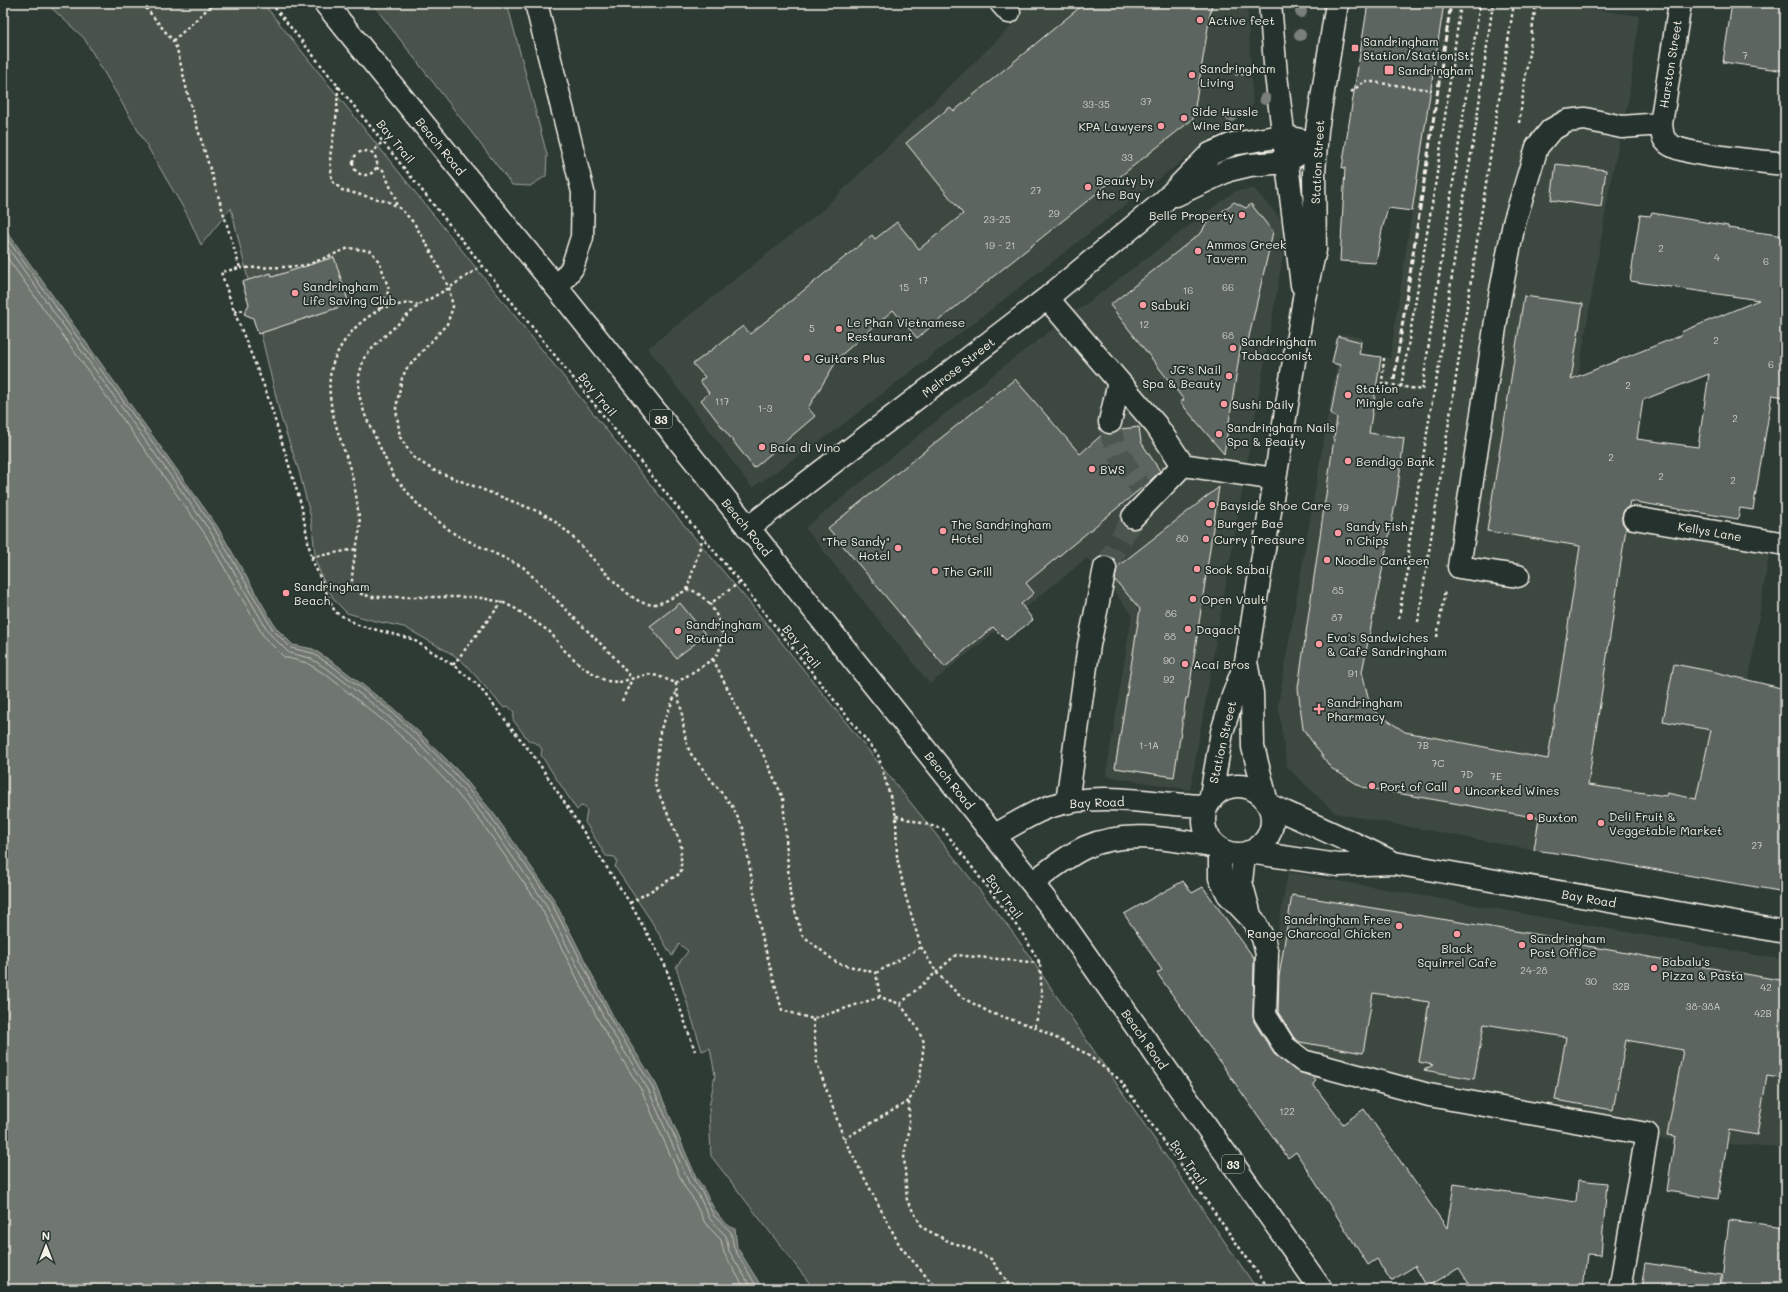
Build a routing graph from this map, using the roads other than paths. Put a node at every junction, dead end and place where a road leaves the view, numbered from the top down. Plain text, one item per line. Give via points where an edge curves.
1 (325, 3) edge
2 (536, 3) edge
3 (1270, 3) edge
4 (1337, 3) edge
5 (1680, 3) edge
6 (1661, 124) junction
7 (1283, 136) junction
8 (1316, 144) junction
9 (1286, 162) junction
10 (1785, 164) edge
11 (1164, 201) junction
12 (557, 288) junction
13 (1047, 298) junction
14 (1304, 298) junction
15 (1119, 382) junction
16 (1110, 422) tunnel mouth
17 (1183, 465) junction
18 (1275, 479) junction
19 (1133, 518) tunnel mouth
20 (1634, 518) dead end
21 (748, 528) junction
22 (1785, 544) edge
23 (1105, 568) tunnel mouth
24 (1518, 576) dead end
25 (1246, 662) junction
26 (1067, 802) junction
27 (1208, 804) junction
28 (1268, 804) junction
29 (995, 835) junction
30 (1219, 848) junction
31 (1246, 853) junction
32 (1394, 864) junction
33 (1032, 883) junction
34 (1250, 915) junction
35 (1785, 932) edge
36 (1321, 1289) edge
37 (1620, 1289) edge

1 - 12 main road, Beach Road / 33
2 - 12 main road via 583,192 582,237 572,268
3 - 7 main road, Station Street
4 - 8 main road, Station Street
5 - 6 main road, Harston Street
6 - 10 main road via 1664,140 1670,145 1690,152
6 - 24 main road via 1622,128 1586,119 1567,121 1551,130 1537,147 1514,223 1459,567
7 - 8 main road
7 - 9 main road, Station Street
7 - 11 main road, Melrose Street via 1246,141 1213,152
8 - 9 main road
8 - 14 main road, Station Street via 1316,241
9 - 11 main road, Melrose Street via 1235,168
9 - 14 main road, Station Street
11 - 13 main road, Melrose Street
12 - 21 main road, Beach Road / 33
13 - 15 main road
13 - 21 main road, Melrose Street
14 - 18 main road, Station Street
15 - 16 main road
15 - 17 main road via 1156,425
17 - 18 main road
17 - 19 main road via 1144,494
18 - 25 main road, Station Street
20 - 22 main road, Kellys Lane
21 - 29 main road, Beach Road / 33
23 - 26 main road via 1089,645
25 - 27 main road, Station Street via 1222,732
25 - 28 main road, Station Street via 1252,693 1253,741
26 - 27 main road, Bay Road via 1104,799
26 - 29 main road, Bay Road via 1033,813
27 - 28 main road via 1220,791 1232,786 1252,789
27 - 30 main road via 1204,825 1209,837
28 - 31 main road via 1272,818 1270,830 1260,846
28 - 32 main road, Bay Road via 1359,845
29 - 33 main road, Beach Road / 33
30 - 31 main road via 1228,852
30 - 33 main road via 1151,838 1111,840 1085,847
30 - 34 main road via 1220,878 1228,894
31 - 32 main road, Bay Road via 1338,864
31 - 34 main road via 1241,882
32 - 35 main road, Bay Road
33 - 36 main road, Beach Road / 33 via 1059,917
34 - 37 main road via 1263,938 1267,954 1266,1015 1284,1047 1303,1061 1429,1095 1647,1134

